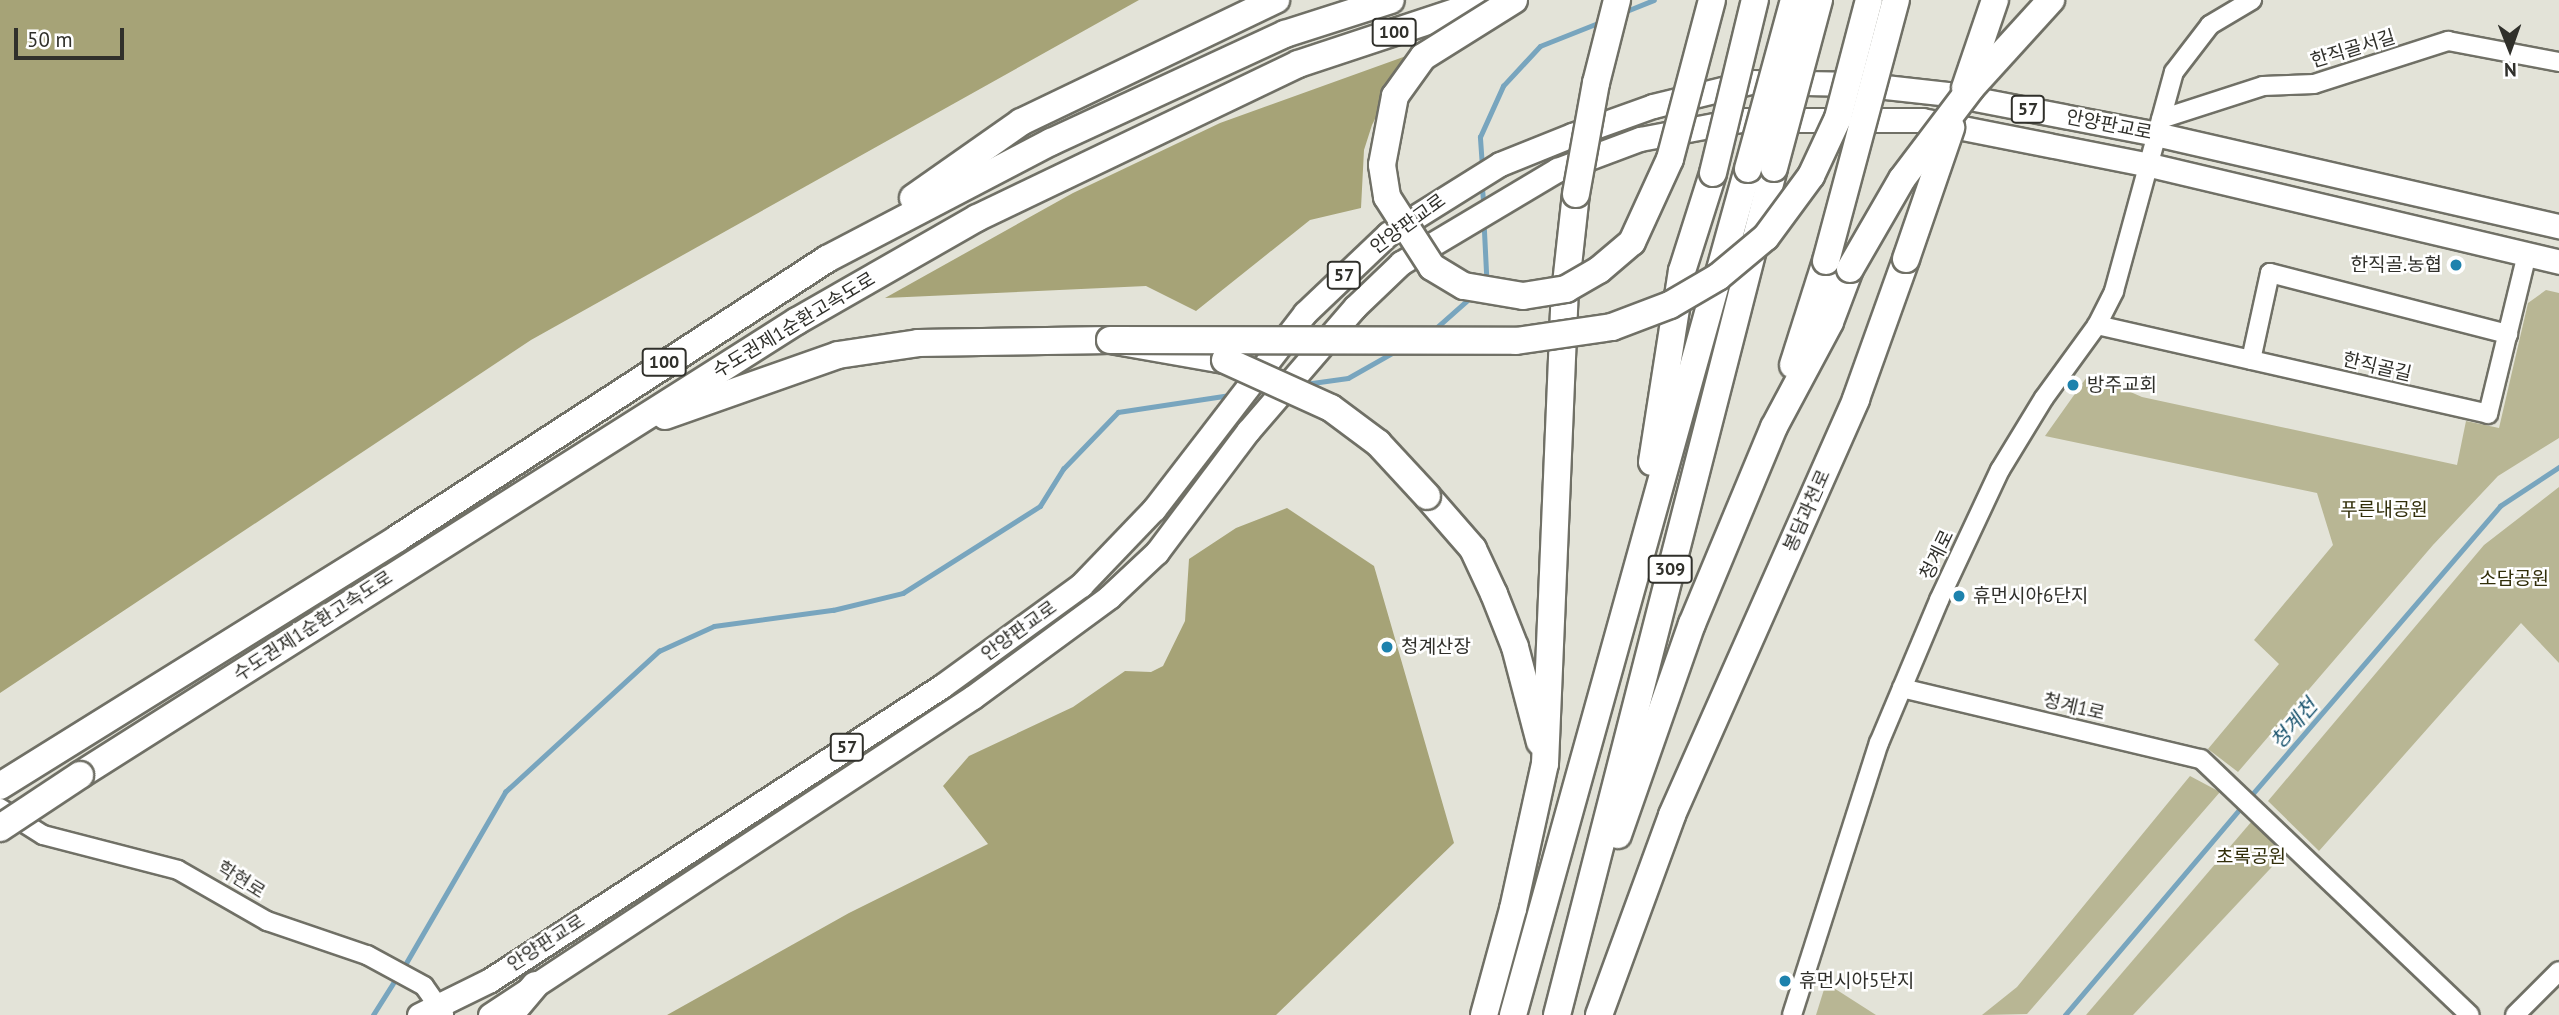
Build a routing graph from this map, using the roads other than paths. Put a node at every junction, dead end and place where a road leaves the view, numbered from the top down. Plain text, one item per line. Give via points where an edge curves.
1 (1276, 0) edge
2 (1391, 0) edge
3 (1491, 0) edge
4 (1514, 0) edge
5 (1617, 0) edge
6 (1712, 0) edge
7 (1755, 0) edge
8 (1794, 0) edge
9 (1819, 0) edge
10 (1869, 0) edge
11 (1896, 0) edge
12 (1995, 0) edge
13 (2051, 0) edge
14 (2252, 0) edge
15 (2559, 62) edge
16 (2158, 127) junction
17 (2150, 164) junction
18 (2559, 226) edge
19 (2527, 254) junction
20 (827, 259) junction
21 (2559, 262) edge
22 (1838, 265) junction
23 (2097, 325) junction
24 (2508, 334) junction
25 (1110, 340) junction
26 (2251, 360) junction
27 (614, 435) junction
28 (1630, 593) junction
29 (1902, 688) junction
30 (1545, 764) junction
31 (0, 786) edge
32 (0, 808) edge
33 (0, 828) edge
34 (2559, 971) edge
35 (1569, 972) junction
36 (536, 985) junction
37 (434, 1012) edge
38 (490, 1015) edge
39 (510, 1015) edge
40 (1484, 1015) edge
41 (1513, 1015) edge
42 (1557, 1015) edge
43 (1599, 1015) edge
44 (1793, 1015) edge
45 (2470, 1015) edge
46 (2515, 1015) edge

1 - 20 highway via 1021,122
2 - 20 highway, 수도권제1순환고속도로 / 100 via 1285,34 1051,142
3 - 27 highway, 수도권제1순환고속도로 / 100 via 1298,64 977,218 797,321
4 - 6 highway, bridge via 1423,57 1395,96 1382,166 1387,197 1432,267 1475,289 1523,296 1566,289 1599,270 1632,242 1670,159
5 - 30 highway, bridge via 1595,83 1564,302
7 - 28 highway, bridge via 1713,173 1682,271
8 - 28 highway, 309, bridge
9 - 35 highway, 309, bridge
10 - 25 highway, bridge via 1838,118 1811,176 1766,237 1718,277 1670,305 1612,327 1516,341
11 - 22 highway, bridge
12 - 43 highway, 봉담과천로, bridge via 1856,399 1672,814
13 - 22 highway, bridge via 1971,88
14 - 16 street, 청계로 via 2210,25 2174,72
15 - 16 street, 한직골서길 via 2448,41 2314,84 2263,86
16 - 17 street, 청계로
16 - 18 main road, 안양판교로 / 57
16 - 37 main road, 안양판교로 / 57 via 1949,94 1858,84 1751,82 1653,106 1500,164 1388,234 1305,313 1154,509 1062,600 942,686
17 - 19 main road, 안양판교로 / 57
17 - 23 street, 청계로 via 2114,291
17 - 36 main road, 안양판교로 / 57 via 1922,120 1741,120 1640,139 1557,170 1401,263 1297,371 1157,552 1109,597 973,697
19 - 21 main road, 안양판교로 / 57
19 - 24 street, 한직골길
20 - 31 highway, 수도권제1순환고속도로 / 100 via 398,538
22 - 35 highway via 1692,624
23 - 26 street, 한직골길
23 - 29 street, 청계로 via 2000,470
24 - 26 street, 한직골길 via 2488,414
24 - 26 street via 2270,273
25 - 27 highway via 918,344 838,355
25 - 30 highway, bridge via 1225,360 1331,408 1378,443 1473,550 1515,647
27 - 33 highway, 수도권제1순환고속도로 / 100, bridge
28 - 41 highway, 309
29 - 44 street, 청계로 via 1879,743
29 - 45 street, 청계1로 via 2200,758
30 - 40 highway
32 - 37 street, 학현로 via 43,835 178,870 267,921 367,955 424,986
34 - 46 street
35 - 42 highway, 309
36 - 38 main road, 안양판교로 / 57
36 - 39 highway

